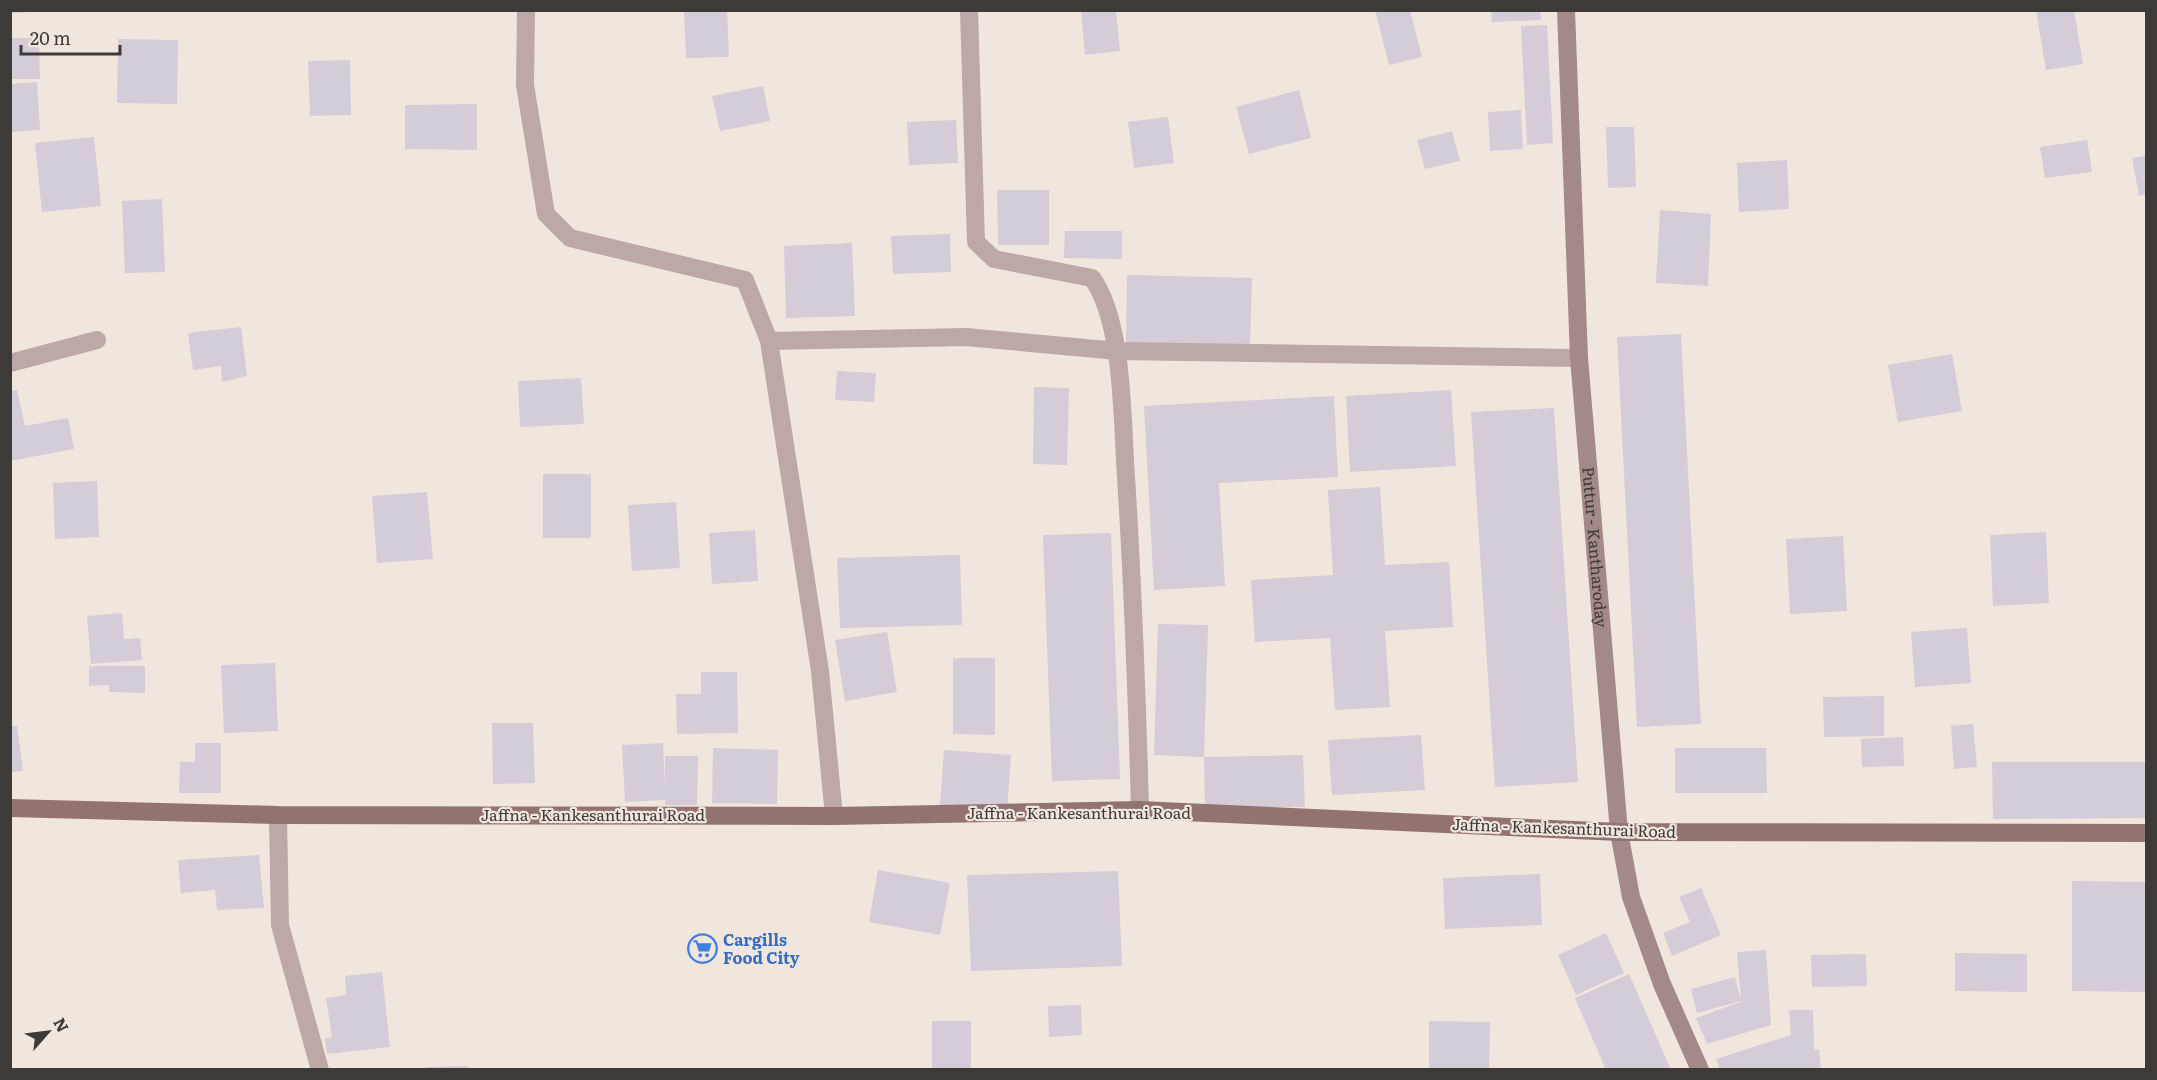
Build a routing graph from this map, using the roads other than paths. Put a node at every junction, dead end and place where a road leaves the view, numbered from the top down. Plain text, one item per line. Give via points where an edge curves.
1 (526, 10) edge
2 (969, 10) edge
3 (1566, 10) edge
4 (97, 340) dead end
5 (769, 341) junction
6 (1118, 351) junction
7 (1579, 358) junction
8 (10, 363) edge
9 (10, 808) edge
10 (1140, 810) junction
11 (278, 815) junction
12 (834, 816) junction
13 (1619, 832) junction
14 (2146, 833) edge
15 (320, 1070) edge
16 (1700, 1070) edge

1 - 5 street via 525,85 546,214 570,238 745,280
2 - 6 street via 976,242 994,259 1092,278 1101,290
3 - 7 main road, Puttur - Kantharoday
4 - 8 street
5 - 6 street via 966,337
5 - 12 street via 820,671
6 - 7 street
6 - 10 street via 1134,614
7 - 13 main road, Puttur - Kantharoday
9 - 11 main road, Jaffna - Kankesanthurai Road
10 - 12 main road, Jaffna - Kankesanthurai Road
10 - 13 main road, Jaffna - Kankesanthurai Road
11 - 12 main road, Jaffna - Kankesanthurai Road
11 - 15 street via 280,925
13 - 14 main road, Jaffna - Kankesanthurai Road
13 - 16 main road, Puttur - Kantharoday via 1631,897 1662,984

